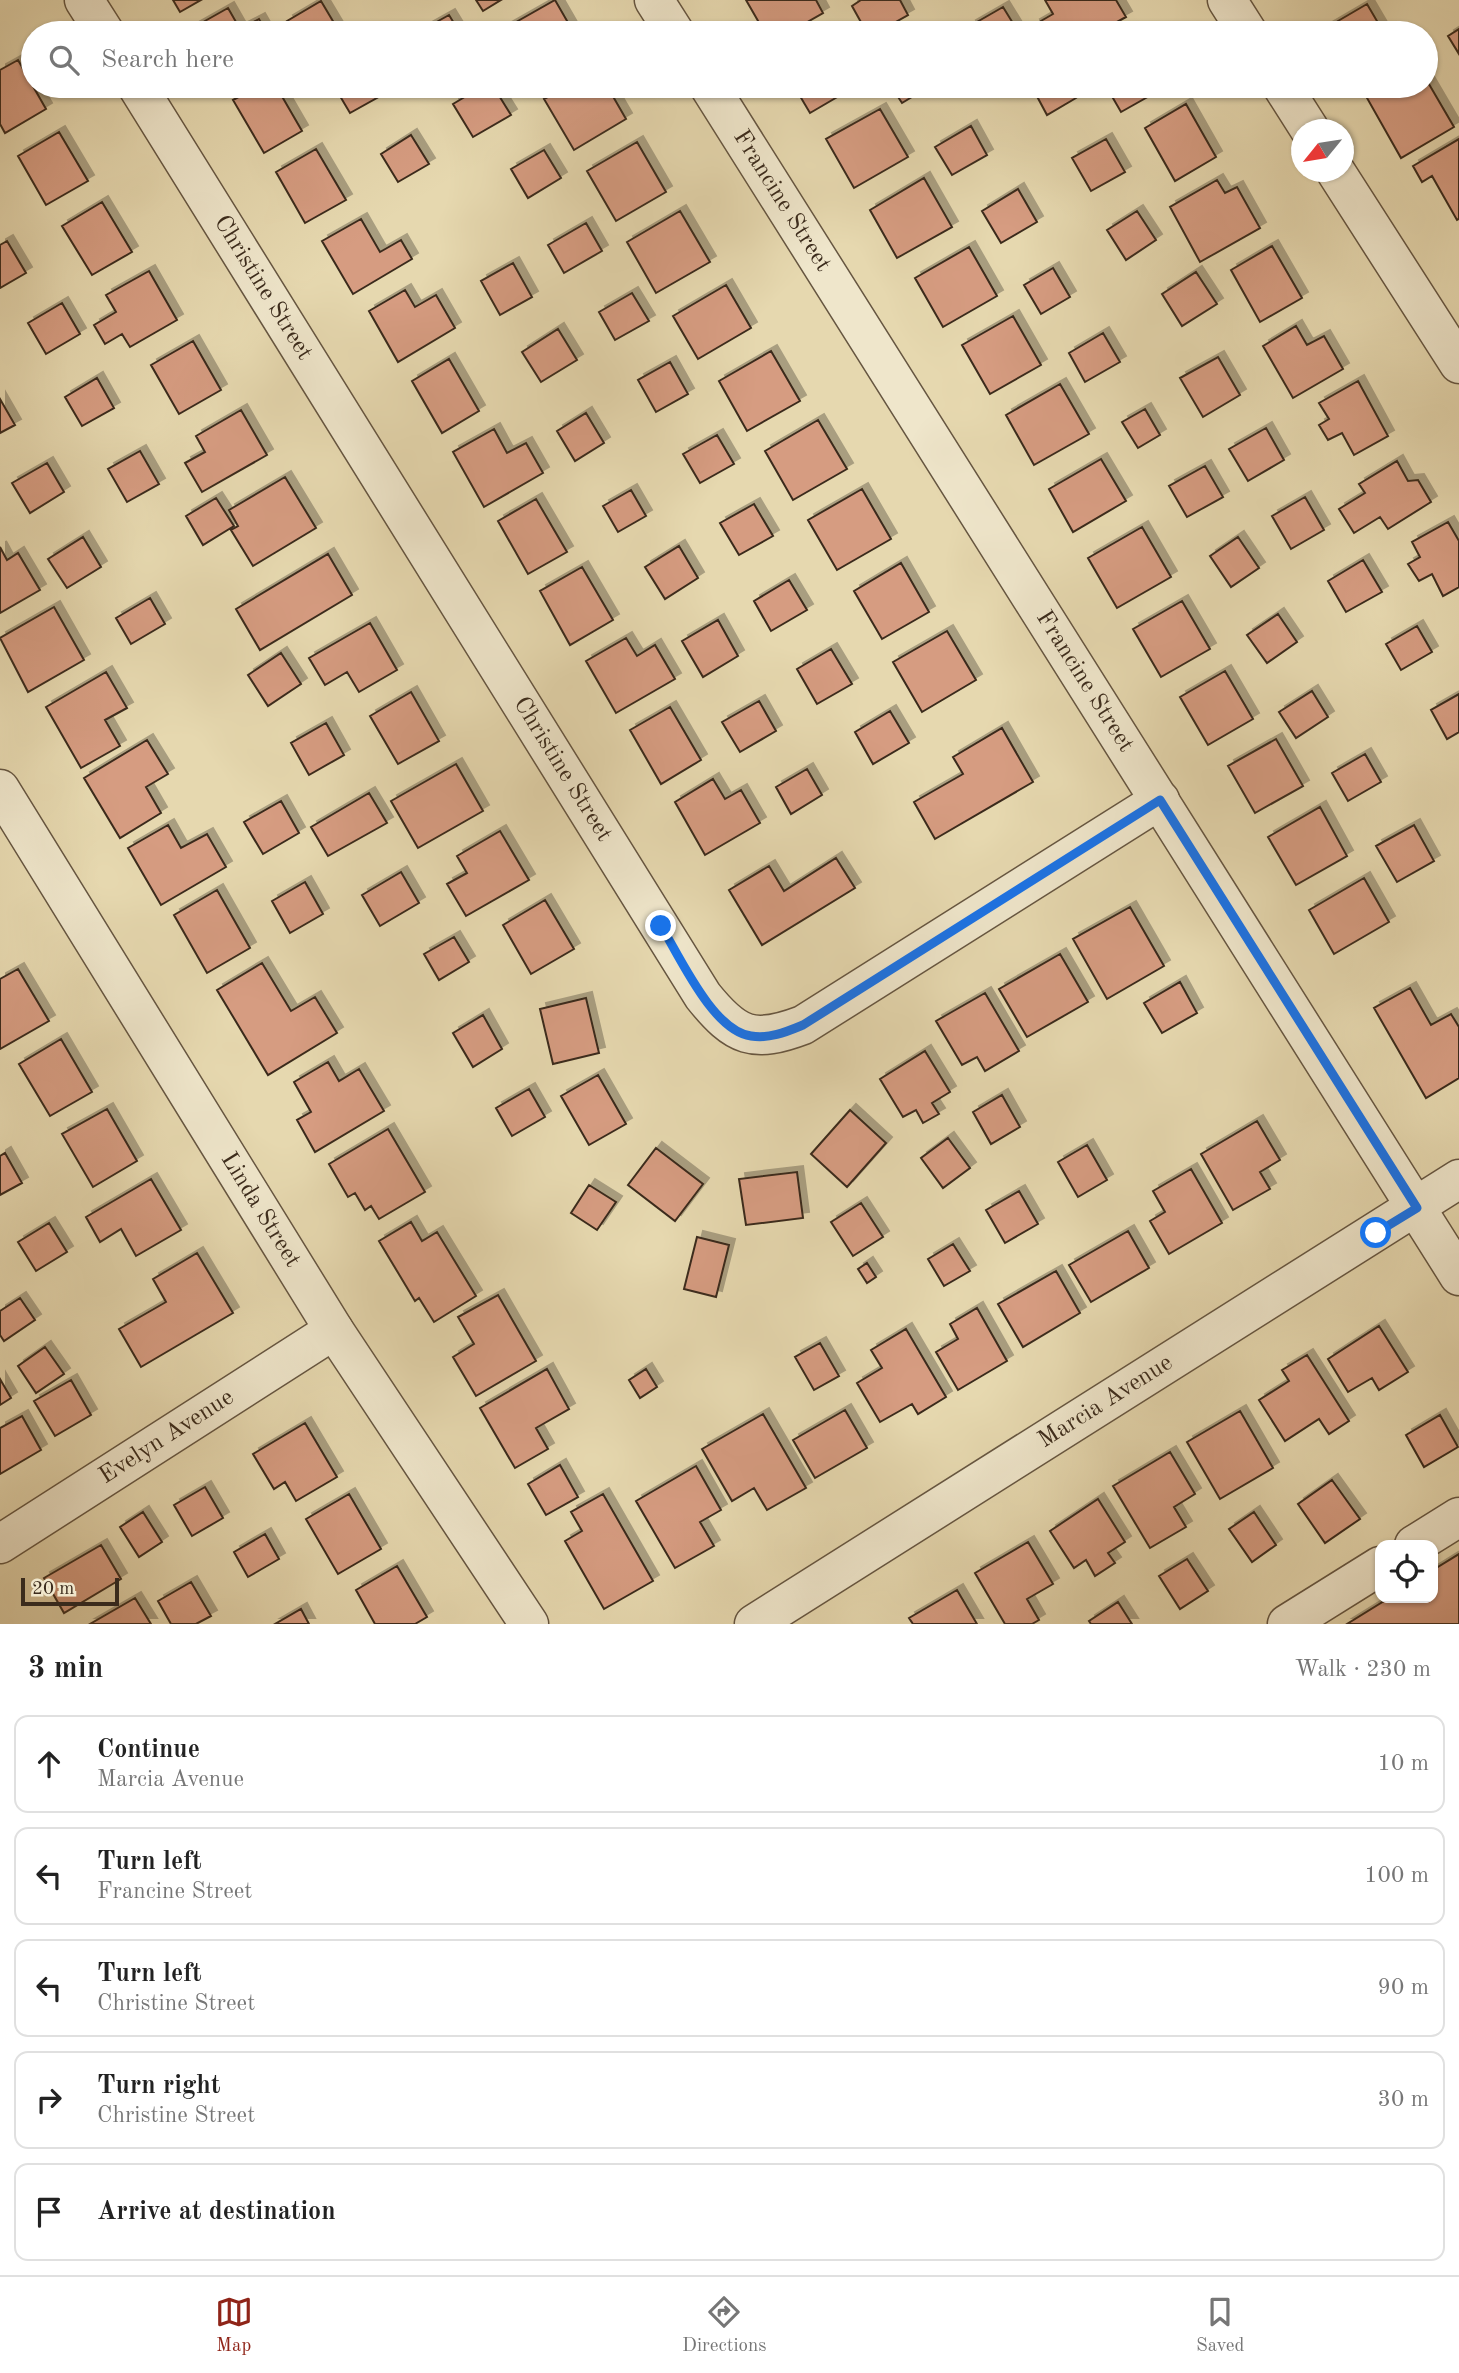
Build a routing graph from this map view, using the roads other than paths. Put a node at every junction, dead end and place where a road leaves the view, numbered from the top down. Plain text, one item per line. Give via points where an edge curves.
1 (84, 0) edge
2 (654, 0) edge
3 (1227, 0) edge
4 (97, 21) edge
5 (667, 21) edge
6 (1240, 21) edge
7 (144, 98) edge
8 (717, 98) edge
9 (1290, 98) edge
10 (1303, 119) edge
11 (1342, 182) edge
12 (1459, 364) edge
13 (0, 789) edge
14 (1160, 800) junction
15 (1459, 1179) edge
16 (1417, 1208) junction
17 (1459, 1276) edge
18 (334, 1330) junction
19 (1459, 1517) edge
20 (1422, 1540) edge
21 (0, 1544) edge
22 (1375, 1569) edge
23 (529, 1624) edge
24 (754, 1624) edge
25 (1287, 1624) edge

1 - 4 street
2 - 5 street
3 - 6 street
7 - 14 street, Christine Street via 703,996 724,1022 749,1036 775,1036 803,1025
8 - 14 street, Francine Street
9 - 10 street
11 - 12 street
13 - 18 street, Linda Street
14 - 16 street, Francine Street
15 - 16 street, Marcia Avenue
16 - 17 street, Francine Street
16 - 24 street, Marcia Avenue
18 - 21 street, Evelyn Avenue
18 - 23 street, Linda Street
19 - 20 street
22 - 25 street

